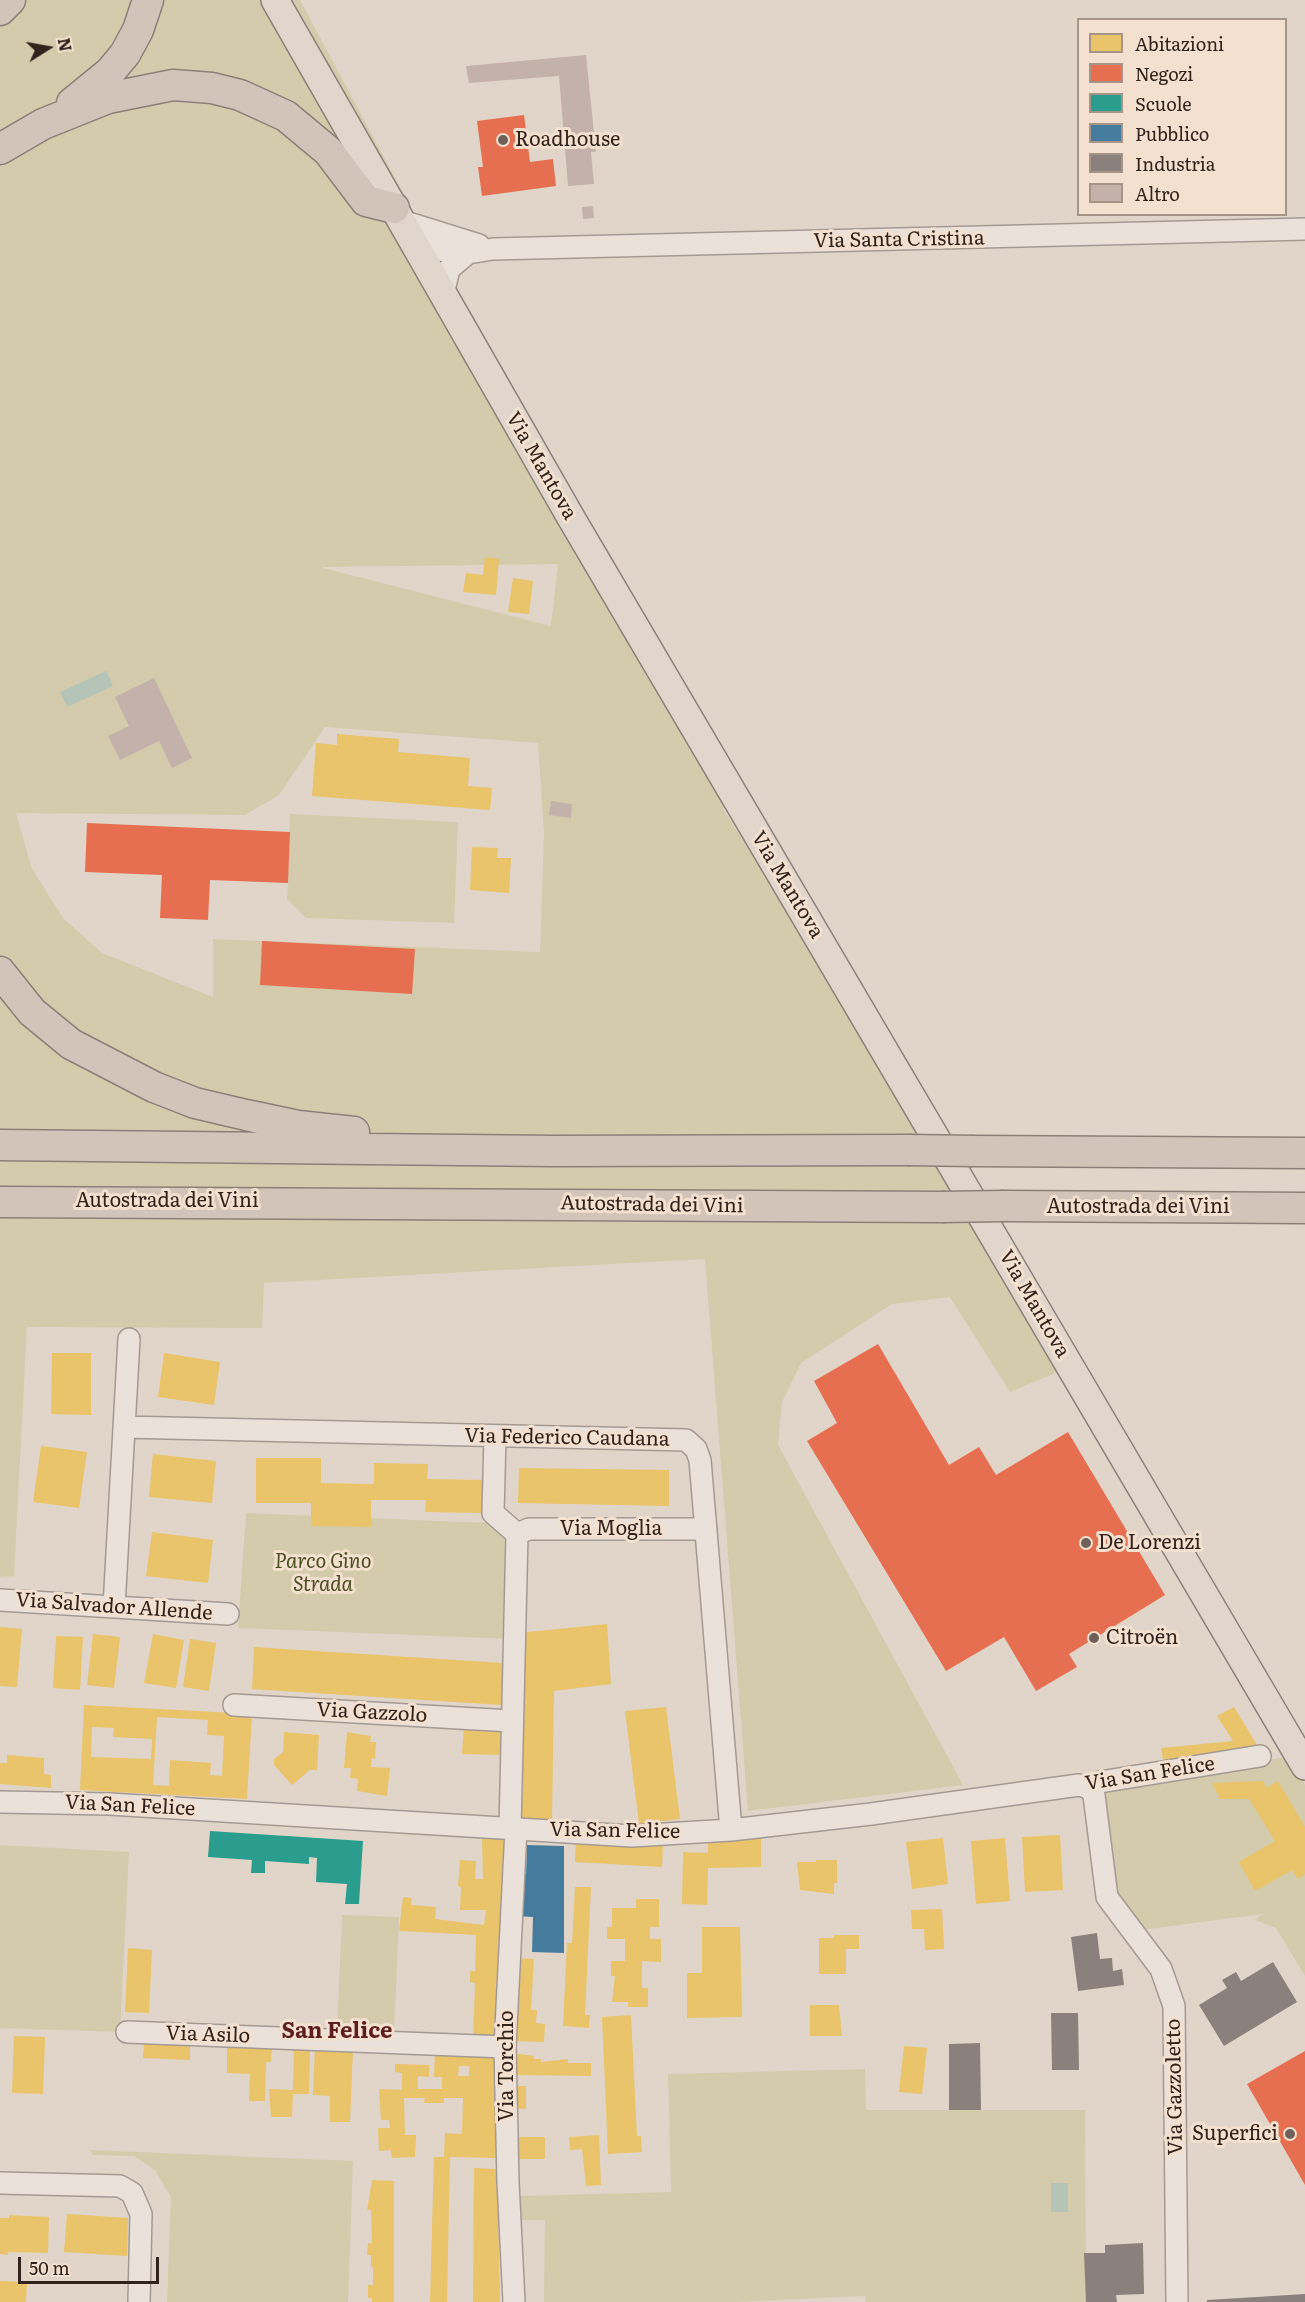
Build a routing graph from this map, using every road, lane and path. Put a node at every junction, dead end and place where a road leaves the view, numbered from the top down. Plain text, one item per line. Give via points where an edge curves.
1 (10, 0) edge
2 (148, 0) edge
3 (275, 0) edge
4 (0, 10) edge
5 (43, 124) junction
6 (0, 149) edge
7 (398, 215) junction
8 (1305, 229) edge
9 (417, 248) junction
10 (494, 249) junction
11 (468, 253) junction
12 (443, 295) junction
13 (0, 972) edge
14 (0, 1145) edge
15 (554, 1151) junction
16 (1305, 1153) edge
17 (2, 1202) edge
18 (1305, 1208) edge
19 (129, 1339) dead end
20 (124, 1427) junction
21 (495, 1436) junction
22 (706, 1528) junction
23 (517, 1534) junction
24 (0, 1600) edge
25 (114, 1607) junction
26 (228, 1614) dead end
27 (234, 1705) dead end
28 (511, 1721) junction
29 (1260, 1756) dead end
30 (1305, 1767) edge
31 (1089, 1788) junction
32 (0, 1802) edge
33 (513, 1829) junction
34 (731, 1830) junction
35 (127, 2032) dead end
36 (505, 2047) junction
37 (0, 2183) edge
38 (139, 2302) edge
39 (514, 2302) edge
40 (1178, 2302) edge

1 - 4 highway
2 - 5 highway via 138,30 110,72
3 - 7 main road, Via Mantova
5 - 6 highway
5 - 7 highway via 142,89 173,85 240,95 286,116 328,151 366,201
7 - 9 main road, Via Mantova
7 - 10 street, Via Santa Cristina
8 - 10 street, Via Santa Cristina
9 - 11 street, Via Santa Cristina
9 - 12 main road, Via Mantova
10 - 11 street, Via Santa Cristina
11 - 12 street via 449,269
12 - 30 main road, Via Mantova
13 - 15 highway via 32,1012 71,1044 123,1073 195,1102 298,1126 383,1134 452,1135
14 - 15 highway
15 - 16 highway, bridge
17 - 18 highway, Autostrada dei Vini, bridge
19 - 20 street
20 - 21 street, Via Federico Caudana
20 - 25 street
21 - 22 street, Via Federico Caudana via 687,1440 700,1460
21 - 23 street via 493,1513
22 - 23 street, Via Moglia via 529,1529
22 - 34 street, Via Federico Caudana
23 - 28 street, Via Torchio
24 - 25 street, Via Salvador Allende
25 - 26 street, Via Salvador Allende
27 - 28 street, Via Gazzolo
28 - 33 street, Via Torchio
29 - 31 street, Via San Felice via 1100,1782
31 - 34 street, Via San Felice via 1078,1785
31 - 40 street, Via Gazzoletto via 1094,1795 1107,1897 1161,1969 1174,2007
32 - 33 street, Via San Felice via 109,1804
33 - 34 street, Via San Felice via 632,1836
33 - 36 street, Via Torchio
35 - 36 street, Via Asilo
36 - 39 street, Via Torchio
37 - 38 street via 120,2186 132,2193 141,2214

